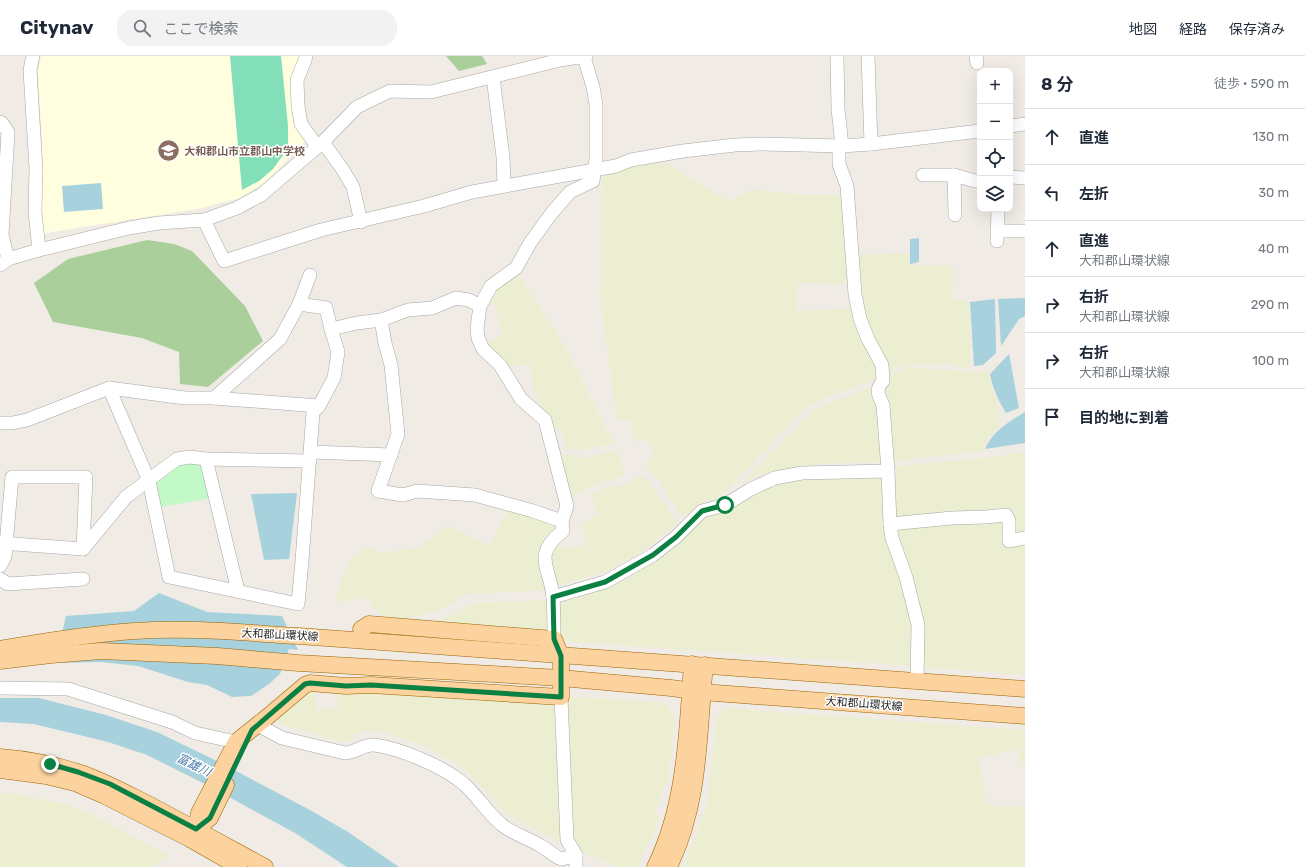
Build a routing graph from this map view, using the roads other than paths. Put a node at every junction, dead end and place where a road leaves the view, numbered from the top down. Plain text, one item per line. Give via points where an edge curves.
1 (33, 56) edge
2 (306, 56) edge
3 (585, 56) edge
4 (837, 56) edge
5 (868, 56) edge
6 (559, 58) edge
7 (493, 77) junction
8 (0, 122) edge
9 (1025, 124) edge
10 (1013, 126) edge
11 (977, 131) edge
12 (320, 144) junction
13 (872, 144) junction
14 (841, 145) junction
15 (594, 169) junction
16 (923, 175) dead end
17 (954, 175) junction
18 (1013, 177) edge
19 (1025, 178) edge
20 (977, 181) edge
21 (504, 186) junction
22 (2, 190) edge
23 (998, 212) edge
24 (955, 215) dead end
25 (204, 220) junction
26 (361, 222) junction
27 (1025, 232) edge
28 (1, 235) edge
29 (39, 250) junction
30 (4, 262) edge
31 (310, 275) dead end
32 (299, 304) junction
33 (480, 306) junction
34 (380, 320) junction
35 (331, 329) junction
36 (109, 388) junction
37 (214, 398) junction
38 (319, 406) junction
39 (0, 423) edge
40 (391, 455) junction
41 (310, 456) junction
42 (206, 459) junction
43 (888, 471) junction
44 (149, 481) junction
45 (562, 521) junction
46 (890, 524) junction
47 (1025, 538) edge
48 (4, 543) edge
49 (83, 549) junction
50 (0, 566) edge
51 (0, 579) edge
52 (83, 579) dead end
53 (238, 592) junction
54 (553, 597) junction
55 (361, 629) dead end
56 (554, 639) junction
57 (360, 645) dead end
58 (50, 648) junction
59 (0, 649) edge
60 (561, 656) junction
61 (0, 661) edge
62 (358, 661) dead end
63 (698, 664) junction
64 (561, 678) junction
65 (917, 681) junction
66 (0, 688) edge
67 (1025, 689) edge
68 (696, 692) junction
69 (561, 697) junction
70 (1025, 716) edge
71 (255, 727) junction
72 (240, 746) junction
73 (0, 757) edge
74 (0, 770) edge
75 (193, 834) junction
76 (576, 861) edge
77 (239, 867) edge
78 (265, 867) edge
79 (655, 867) edge
80 (669, 867) edge

1 - 29 street via 30,70 36,169 35,212
2 - 12 street via 297,80 298,106 301,124
3 - 6 street
3 - 15 street via 596,104
4 - 14 street
5 - 13 street
6 - 7 street
7 - 12 street via 431,92 390,91 357,107
7 - 21 street
8 - 22 street via 8,132
9 - 10 street
11 - 13 street
12 - 25 street via 261,195 237,208
12 - 26 street via 343,170 353,187
13 - 14 street
14 - 15 street via 735,145 631,160 616,166
14 - 43 street via 839,164 847,186 856,300 868,339 882,365 883,381 878,387 878,395 883,405
15 - 21 street
15 - 33 street via 593,181 570,192 530,243 516,268 491,286
16 - 17 street
17 - 20 street
17 - 24 street
18 - 19 street
21 - 26 street
22 - 28 street
23 - 27 street via 997,236
25 - 26 street via 224,261 321,230
25 - 29 street via 129,228
28 - 30 street
29 - 30 street
31 - 32 street
32 - 35 street via 326,308
32 - 37 street via 280,339
33 - 34 street via 456,298 432,308 408,310
33 - 45 street via 477,328 483,349 500,364 520,399 545,420 567,506
34 - 35 street
34 - 40 street via 391,365 398,434
35 - 38 street via 338,352 334,378
36 - 37 street via 185,398
36 - 39 street via 27,420
36 - 44 street
37 - 38 street
38 - 41 street via 313,412
40 - 41 street
40 - 45 street via 378,491 403,495 417,491 475,495
41 - 42 street
41 - 53 street via 298,604
42 - 44 street via 177,459
42 - 53 street
43 - 46 street
43 - 54 street via 802,473 775,478 725,505 702,511 653,555 605,582
44 - 49 street via 126,497
44 - 53 street via 169,576
45 - 54 street via 563,531 551,539 545,552
46 - 47 street via 1006,515 1009,521 1009,541
46 - 65 street via 918,624
48 - 49 street
48 - 49 street via 12,477 86,477
48 - 50 street via 5,558
51 - 52 street via 8,584
54 - 56 street
55 - 56 main road via 369,624
56 - 60 main road
57 - 62 main road
58 - 59 main road, 大和郡山環状線
58 - 60 main road, 大和郡山環状線 via 136,630 181,630 299,636
58 - 61 main road, 大和郡山環状線
58 - 64 main road, 大和郡山環状線
60 - 63 main road, 大和郡山環状線
60 - 64 main road
63 - 65 main road, 大和郡山環状線
63 - 68 main road
64 - 68 main road, 大和郡山環状線
64 - 69 main road
65 - 67 main road, 大和郡山環状線
66 - 72 street via 68,689
68 - 70 main road, 大和郡山環状線
68 - 79 main road via 679,797 666,842
68 - 80 main road via 699,751 692,800 683,833
69 - 71 main road via 357,682 346,686 310,683 305,684
69 - 76 street via 568,840
71 - 72 main road
71 - 76 street via 282,738 345,753 373,745 433,765 464,784 507,829 559,858
72 - 75 main road
73 - 75 main road via 27,760 78,772 110,784
74 - 75 main road via 75,783
75 - 77 main road
75 - 78 main road

